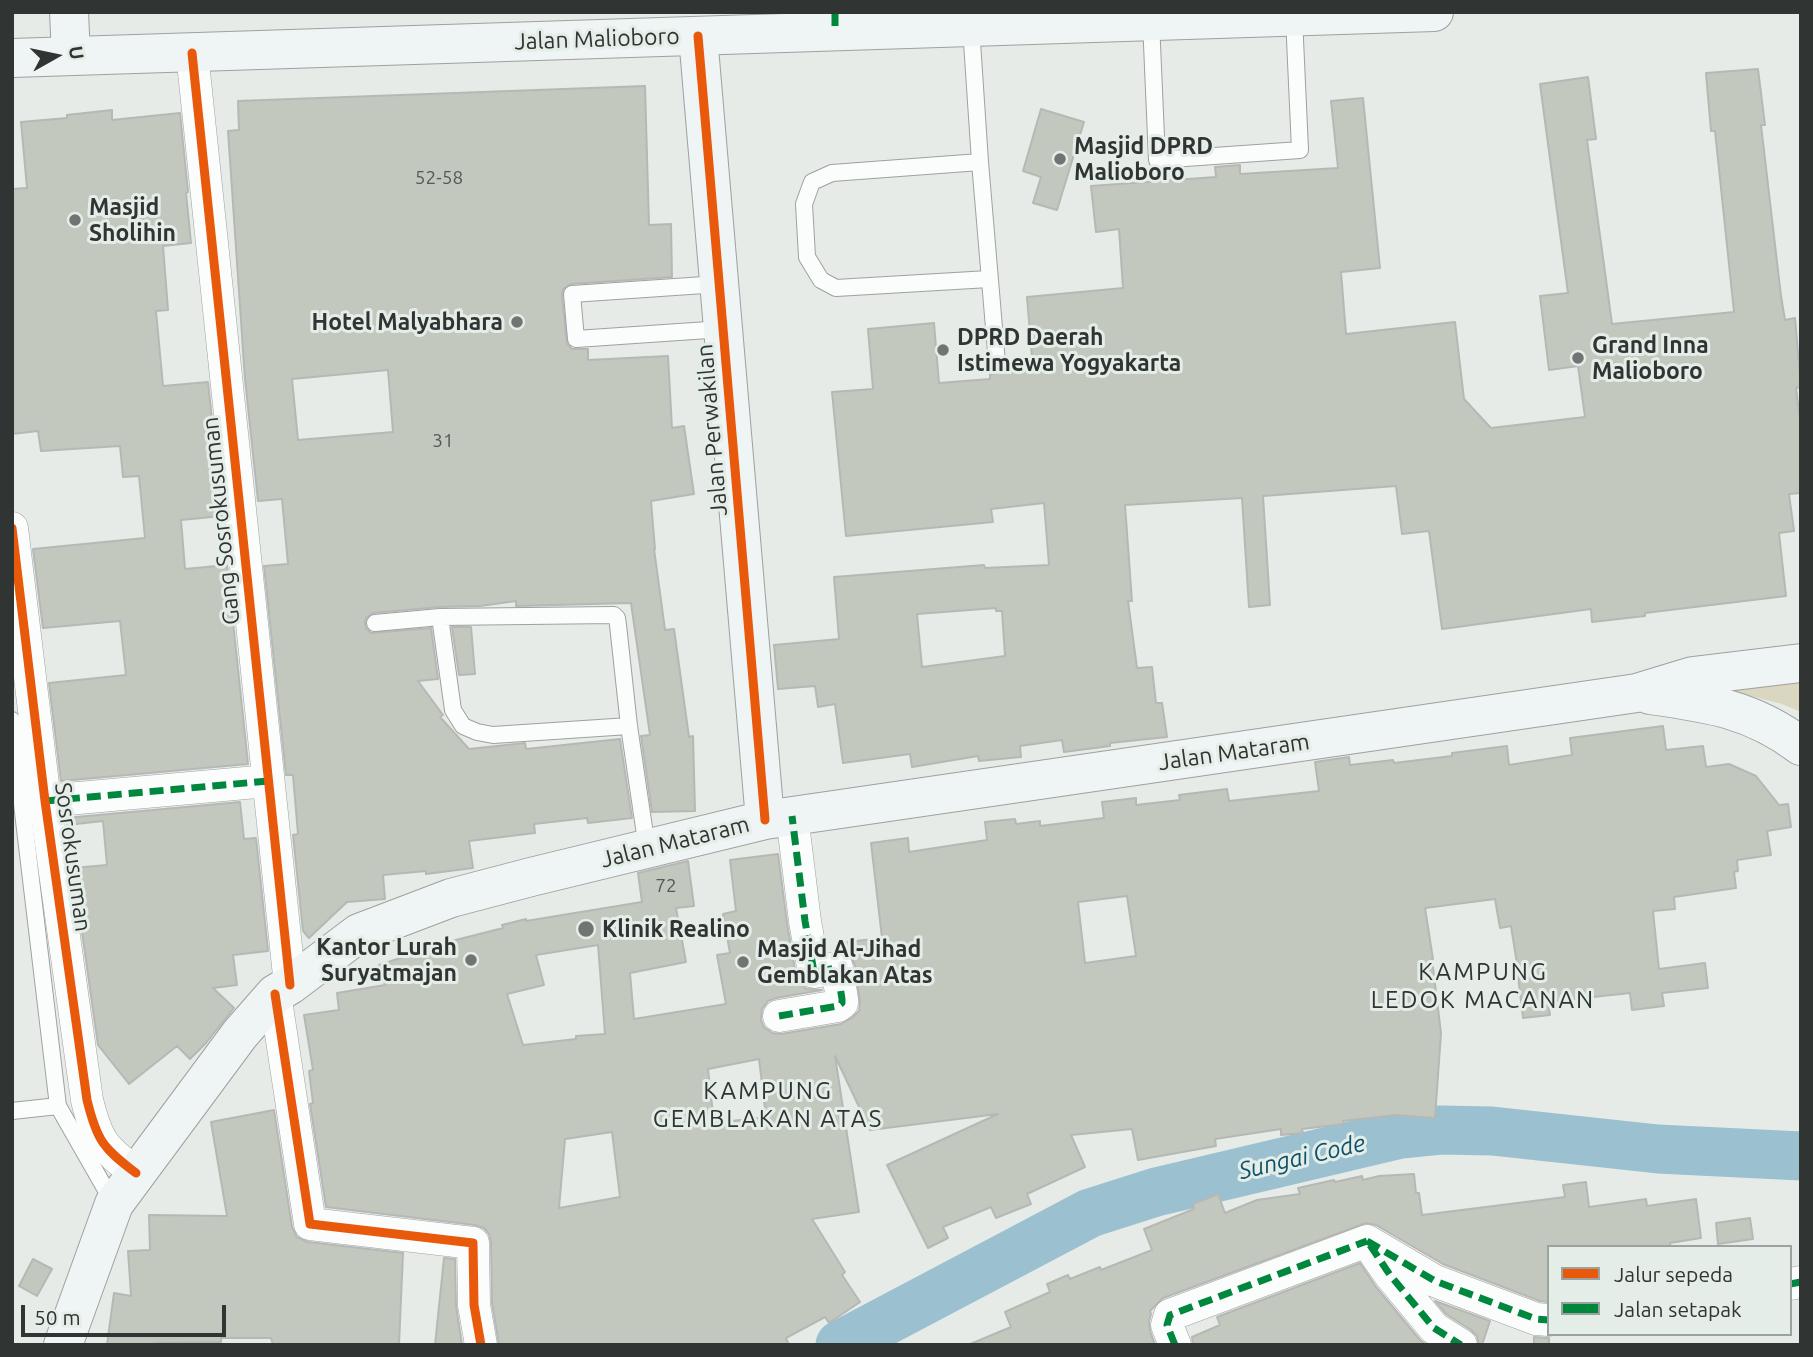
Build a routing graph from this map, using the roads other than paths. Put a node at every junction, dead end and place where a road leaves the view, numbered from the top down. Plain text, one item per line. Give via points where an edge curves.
1 (69, 12) edge
2 (1434, 12) edge
3 (1294, 17) junction
4 (1095, 18) edge
5 (1151, 21) junction
6 (835, 22) edge
7 (971, 27) junction
8 (698, 36) junction
9 (192, 53) junction
10 (71, 56) junction
11 (12, 58) edge
12 (980, 162) junction
13 (989, 279) junction
14 (719, 284) junction
15 (723, 328) junction
16 (997, 363) dead end
17 (12, 528) edge
18 (440, 617) junction
19 (375, 623) dead end
20 (1801, 663) edge
21 (1637, 693) junction
22 (12, 720) edge
23 (629, 726) junction
24 (1801, 746) edge
25 (268, 781) junction
26 (45, 801) junction
27 (778, 818) junction
28 (647, 848) junction
29 (282, 989) junction
30 (779, 1016) dead end
31 (58, 1106) junction
32 (12, 1111) edge
33 (136, 1173) junction
34 (114, 1203) junction
35 (1367, 1241) junction
36 (1547, 1320) edge
37 (63, 1345) edge
38 (481, 1345) edge
39 (1175, 1345) edge
40 (1461, 1345) edge

1 - 10 main road
2 - 3 main road, Jalan Malioboro
3 - 5 main road, Jalan Malioboro
3 - 5 lane via 1300,150 1157,160
4 - 5 main road, Jalan Malioboro
4 - 7 main road, Jalan Malioboro
6 - 7 main road, Jalan Malioboro
6 - 8 main road, Jalan Malioboro
7 - 12 lane
8 - 9 main road, Jalan Malioboro
8 - 14 main road, Jalan Perwakilan
9 - 10 main road, Jalan Malioboro
9 - 25 street, Gang Sosrokusuman
10 - 11 main road, Jalan Malioboro
12 - 13 lane
12 - 13 lane via 832,173 812,182 804,204 807,257 821,280 836,288
13 - 16 lane
14 - 15 main road, Jalan Perwakilan
14 - 15 lane via 572,293 576,339
15 - 27 main road, Jalan Perwakilan
17 - 26 street, Sosrokusuman
18 - 19 lane
18 - 23 lane via 453,710 463,726 493,735
18 - 23 lane via 614,615
20 - 21 main road, Jalan Mataram via 1693,676
21 - 24 main road, Jalan Mataram via 1731,709
21 - 27 main road, Jalan Mataram
22 - 31 lane
23 - 28 lane
25 - 26 street
25 - 29 street, Gang Sosrokusuman
26 - 33 street, Sosrokusuman via 87,1100 106,1149
27 - 28 main road, Jalan Mataram
27 - 30 street via 814,972 837,968 842,999 838,1006
28 - 29 main road, Jalan Mataram via 451,898 359,933
29 - 33 main road, Jalan Mataram via 240,1034
29 - 38 street, Gang Sosrokusuman via 310,1224 473,1243 474,1305
31 - 32 lane
31 - 34 lane
33 - 34 main road, Jalan Mataram
34 - 37 main road, Jalan Mataram
35 - 36 street via 1435,1281
35 - 39 street via 1170,1315 1167,1325
35 - 40 street via 1434,1328

